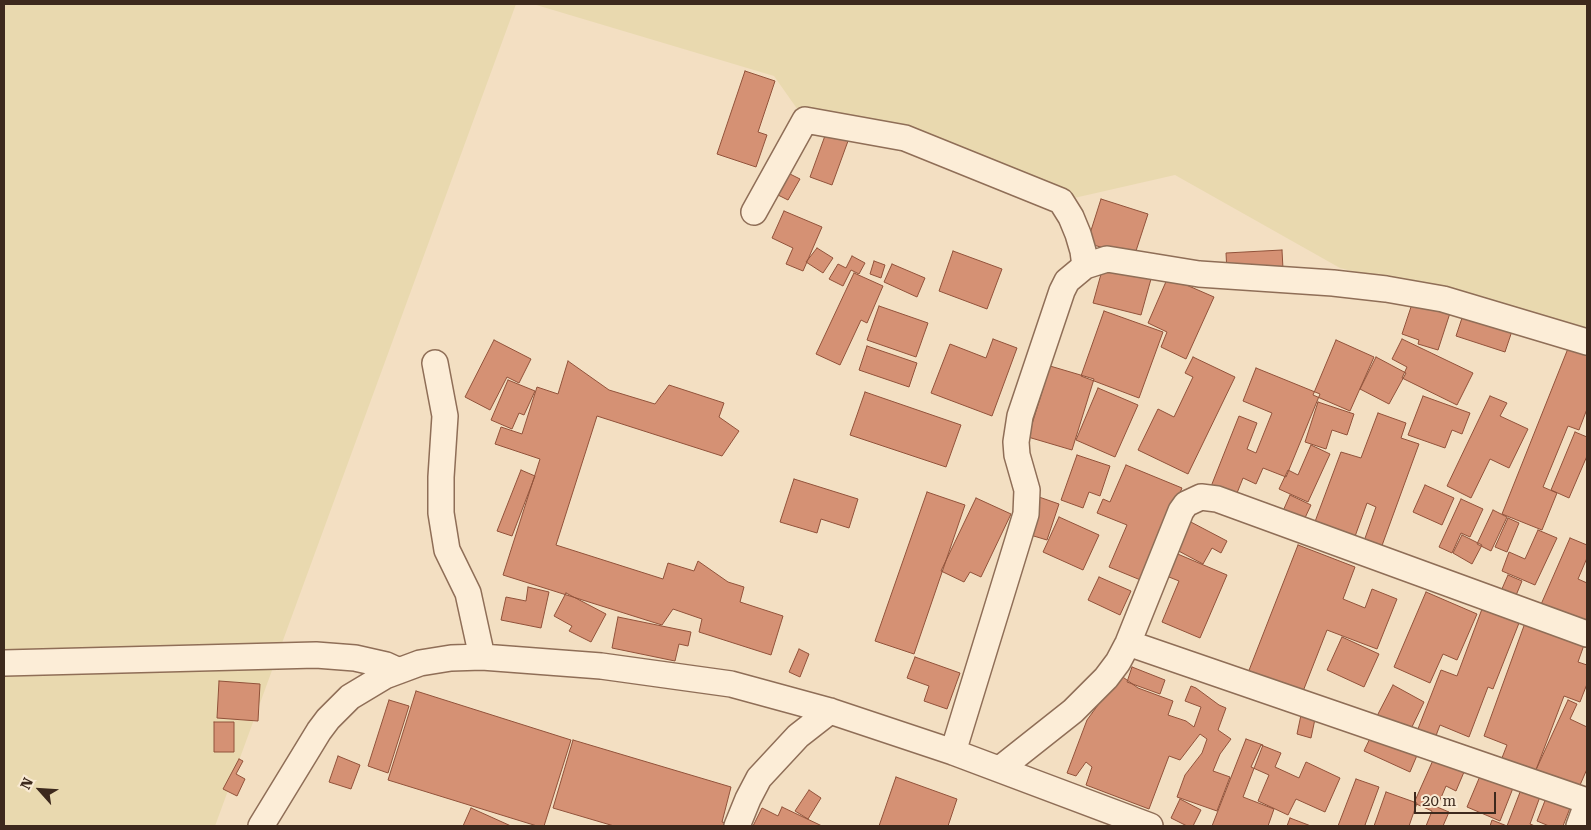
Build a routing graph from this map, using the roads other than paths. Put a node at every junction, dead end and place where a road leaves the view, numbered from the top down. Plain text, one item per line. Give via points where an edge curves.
1 (754, 212) dead end
2 (1085, 266) junction
3 (1587, 342) edge
4 (435, 363) dead end
5 (1587, 634) edge
6 (1128, 643) junction
7 (482, 657) junction
8 (4, 663) edge
9 (397, 670) junction
10 (830, 711) junction
11 (954, 752) junction
12 (1001, 768) junction
13 (1587, 803) edge
14 (261, 826) edge
15 (737, 826) edge
16 (1150, 826) edge
17 (1580, 826) edge

1 - 2 street via 806,120 905,138 1061,201 1078,234
2 - 3 street via 1107,259 1199,274 1386,289 1443,299
2 - 11 street via 1071,277 1062,291 1020,416 1016,442 1027,490 1026,514
4 - 7 street via 445,416 441,513 447,550 468,593
5 - 6 street via 1217,499 1201,497 1186,504 1181,511
6 - 12 street via 1092,694
6 - 13 street
7 - 9 street via 451,658
7 - 10 street via 601,666 722,682
8 - 9 street via 316,655 362,659
9 - 14 street via 350,697 328,719
10 - 11 street
10 - 15 street via 798,736 759,778
11 - 12 street
12 - 16 street
13 - 17 street

